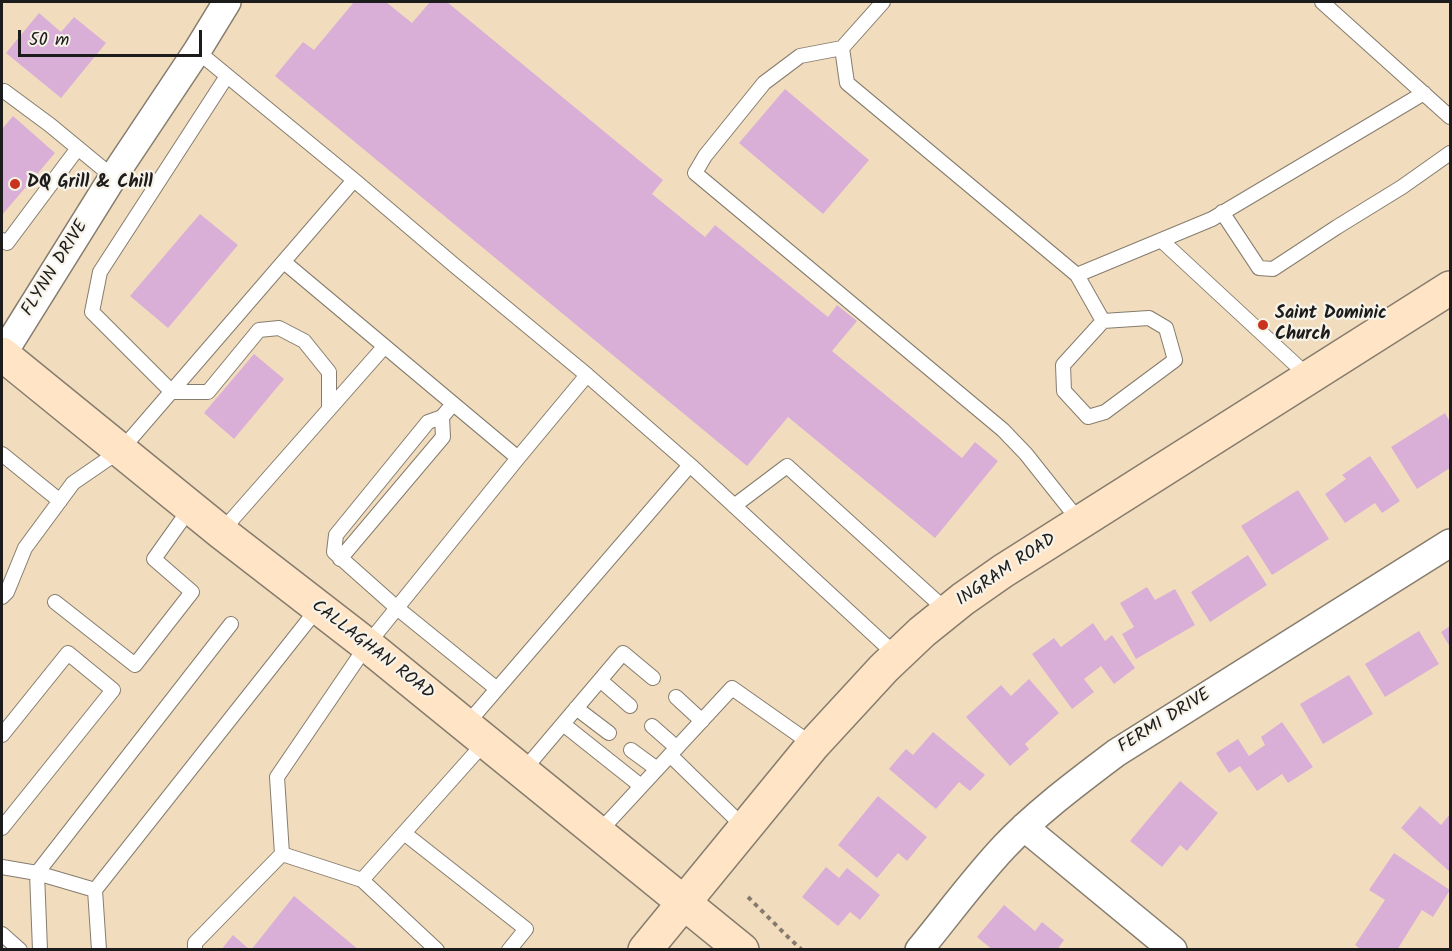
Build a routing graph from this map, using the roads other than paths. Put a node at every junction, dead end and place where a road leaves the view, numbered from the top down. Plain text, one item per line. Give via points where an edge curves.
1 (227, 2) edge
2 (883, 2) edge
3 (1322, 2) edge
4 (842, 48) junction
5 (197, 51) junction
6 (227, 76) junction
7 (2, 92) edge
8 (1424, 93) junction
9 (1450, 117) edge
10 (78, 148) junction
11 (1450, 153) edge
12 (113, 177) junction
13 (354, 180) junction
14 (1222, 212) junction
15 (2, 240) edge
16 (1161, 240) junction
17 (284, 262) junction
18 (1077, 275) junction
19 (1450, 288) edge
20 (1103, 321) junction
21 (384, 347) junction
22 (2, 354) edge
23 (587, 375) junction
24 (1309, 377) junction
25 (172, 392) junction
26 (453, 404) junction
27 (329, 410) junction
28 (442, 417) junction
29 (121, 450) junction
30 (2, 454) edge
31 (518, 458) junction
32 (690, 465) junction
33 (60, 501) junction
34 (734, 506) junction
35 (191, 507) junction
36 (1080, 522) junction
37 (221, 532) junction
38 (1450, 543) edge
39 (340, 559) junction
40 (2, 597) edge
41 (55, 602) dead end
42 (318, 608) junction
43 (397, 608) junction
44 (947, 612) junction
45 (231, 624) dead end
46 (367, 645) junction
47 (897, 656) junction
48 (653, 678) dead end
49 (600, 680) junction
50 (497, 689) junction
51 (676, 697) dead end
52 (630, 706) dead end
53 (576, 708) junction
54 (702, 721) junction
55 (563, 724) junction
56 (652, 726) dead end
57 (476, 733) junction
58 (609, 733) dead end
59 (2, 735) edge
60 (813, 745) junction
61 (632, 750) dead end
62 (673, 752) junction
63 (657, 770) junction
64 (523, 771) junction
65 (641, 786) junction
66 (1024, 827) junction
67 (2, 828) edge
68 (745, 828) junction
69 (598, 832) junction
70 (404, 833) junction
71 (282, 854) junction
72 (2, 867) edge
73 (36, 873) junction
74 (362, 880) junction
75 (95, 890) junction
76 (683, 903) junction
77 (2, 934) edge
78 (20, 950) edge
79 (40, 950) edge
80 (99, 950) edge
81 (195, 950) edge
82 (437, 950) edge
83 (509, 950) edge
84 (645, 950) edge
85 (742, 950) edge
86 (919, 950) edge
87 (1173, 950) edge

1 - 5 street, FLYNN DRIVE
2 - 4 lane
3 - 8 lane
4 - 18 lane via 847,83
4 - 36 lane via 800,56 764,83 695,172 1003,430
5 - 6 lane
5 - 12 street, FLYNN DRIVE
6 - 13 lane
6 - 25 lane via 100,272 92,312
7 - 10 lane
8 - 9 lane
8 - 14 lane
10 - 12 lane
10 - 15 lane via 7,243
11 - 14 lane via 1273,269 1259,268
12 - 22 street, FLYNN DRIVE
13 - 17 lane
13 - 23 lane
14 - 16 lane
16 - 18 lane
16 - 24 lane
17 - 21 lane
17 - 25 lane
18 - 20 lane
19 - 24 main road, INGRAM ROAD
20 - 20 lane via 1063,365 1064,391 1088,417 1105,412 1175,360 1166,328 1149,318
21 - 26 lane
21 - 27 lane
22 - 29 main road, CALLAGHAN ROAD
23 - 31 lane
23 - 32 lane
24 - 36 main road, INGRAM ROAD
25 - 27 lane via 208,392 259,330 279,328 304,341 329,372
25 - 29 lane
26 - 28 lane
26 - 31 lane
27 - 37 lane
28 - 39 lane via 443,437
28 - 39 lane via 428,422 336,535 334,552
29 - 33 lane via 73,483
29 - 35 main road, CALLAGHAN ROAD
30 - 33 lane
31 - 43 lane
32 - 34 lane
32 - 50 lane
33 - 40 lane via 25,549
34 - 44 lane via 787,465
34 - 47 lane
35 - 37 main road, CALLAGHAN ROAD
35 - 41 lane via 154,559 192,592 135,665
36 - 44 main road, INGRAM ROAD
37 - 42 main road, CALLAGHAN ROAD
38 - 66 street, FERMI DRIVE via 1116,753
39 - 43 lane
42 - 46 main road, CALLAGHAN ROAD
42 - 75 lane
43 - 46 lane
43 - 50 lane
44 - 47 main road, INGRAM ROAD
45 - 73 lane
46 - 57 main road, CALLAGHAN ROAD
46 - 71 lane via 277,777
47 - 60 main road, INGRAM ROAD
48 - 49 lane via 623,652
49 - 52 lane
49 - 53 lane
50 - 57 lane
51 - 54 lane
53 - 55 lane
53 - 58 lane
54 - 60 lane via 732,688
54 - 62 lane
55 - 64 lane
55 - 65 lane
56 - 62 lane
57 - 64 main road, CALLAGHAN ROAD
57 - 70 lane
59 - 67 lane via 69,653 114,690
60 - 68 main road, INGRAM ROAD
61 - 63 lane
62 - 63 lane
62 - 68 lane
63 - 65 lane
64 - 69 main road, CALLAGHAN ROAD
65 - 69 lane
66 - 86 street, FERMI DRIVE
66 - 87 street
68 - 76 main road, INGRAM ROAD
69 - 76 main road, CALLAGHAN ROAD
70 - 74 lane
70 - 83 lane via 526,929
71 - 74 lane
71 - 81 lane via 195,943
72 - 73 lane
73 - 75 lane
73 - 79 lane
74 - 82 lane
75 - 80 lane
76 - 84 main road, INGRAM ROAD
76 - 85 main road, CALLAGHAN ROAD
77 - 78 lane

